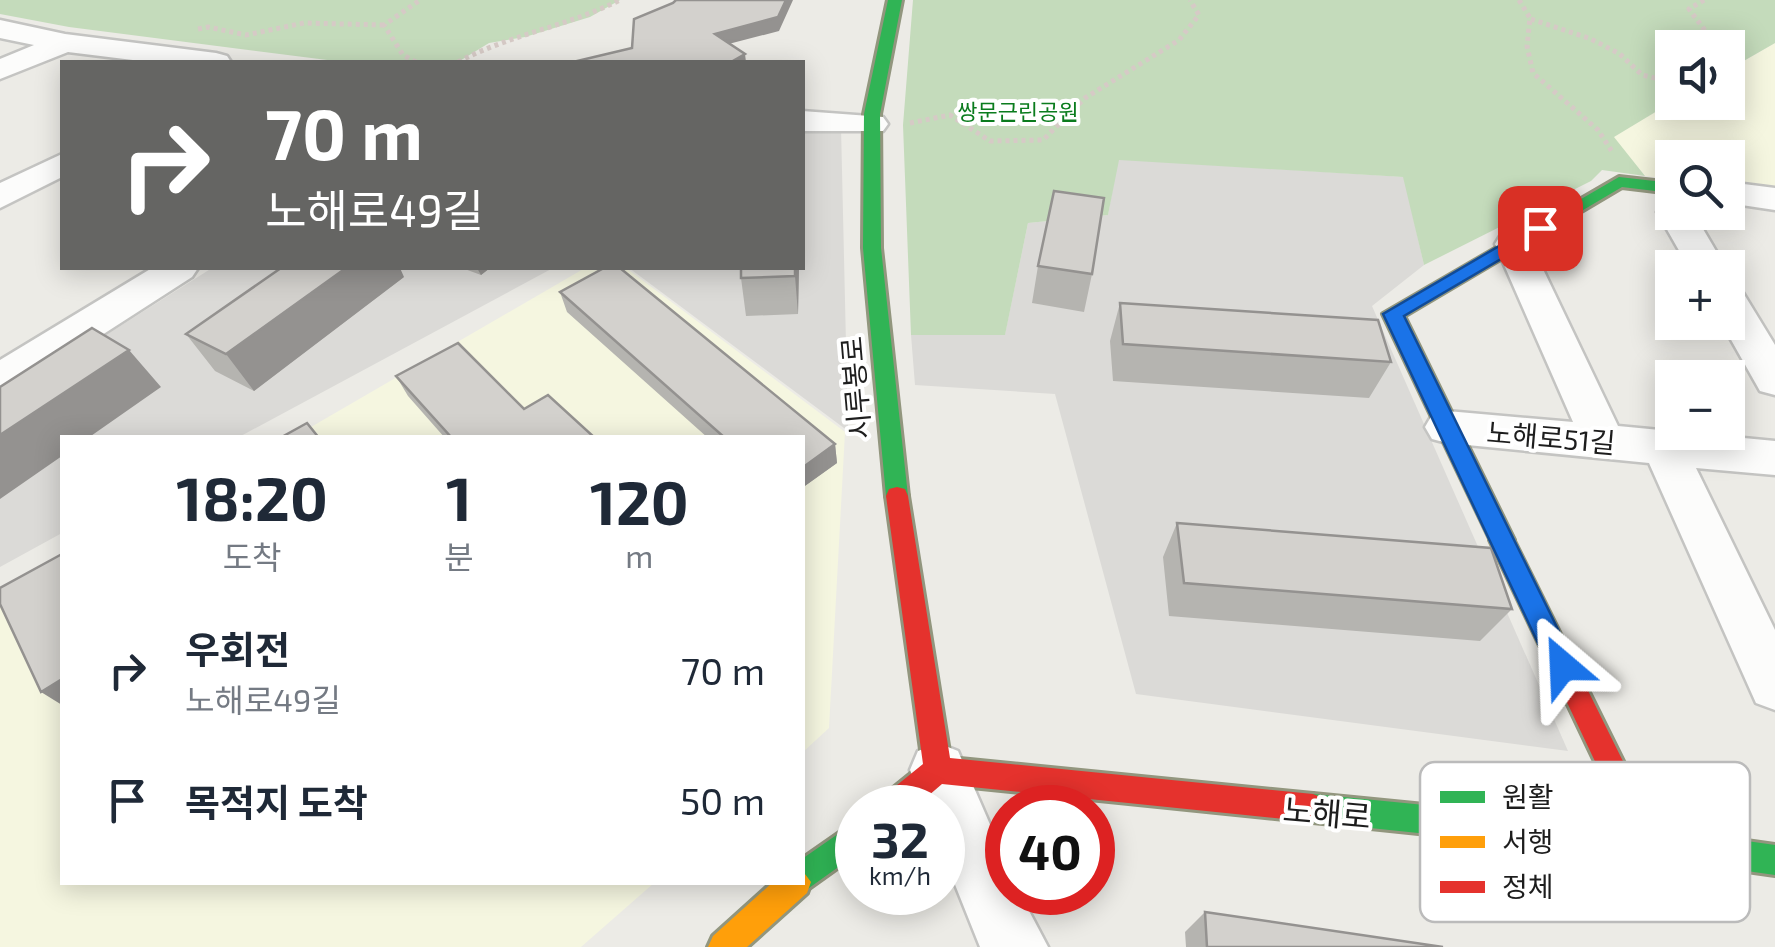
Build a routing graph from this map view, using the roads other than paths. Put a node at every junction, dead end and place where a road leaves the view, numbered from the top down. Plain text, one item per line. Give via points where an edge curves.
1 (896, 0) edge
2 (0, 28) edge
3 (64, 43) junction
4 (200, 60) edge
5 (0, 70) edge
6 (805, 121) edge
7 (888, 124) junction
8 (60, 165) edge
9 (1655, 194) edge
10 (1745, 195) edge
11 (0, 197) edge
12 (1775, 198) edge
13 (1513, 244) junction
14 (177, 270) edge
15 (1745, 329) edge
16 (0, 380) edge
17 (1775, 380) edge
18 (1447, 427) junction
19 (1603, 441) junction
20 (1655, 446) edge
21 (1665, 450) edge
22 (1694, 450) edge
23 (1775, 458) edge
24 (1775, 686) edge
25 (1609, 762) edge
26 (938, 770) junction
27 (919, 785) edge
28 (1420, 819) edge
29 (835, 852) edge
30 (1750, 856) edge
31 (1775, 860) edge
32 (805, 876) edge
33 (793, 885) edge
34 (724, 947) edge
35 (1017, 947) edge

1 - 7 street, 시루봉로
2 - 3 street
3 - 4 street
3 - 5 street
6 - 7 street
7 - 26 street, 시루봉로 via 872,248 890,446
8 - 11 street
9 - 13 street via 1619,182
10 - 12 street
13 - 18 street via 1393,314
13 - 19 street
14 - 16 street
15 - 17 street
18 - 19 street, 노해로51길
18 - 25 street
19 - 20 street, 노해로51길
21 - 24 street
22 - 23 street, 노해로51길
26 - 27 street
26 - 28 street, 노해로
26 - 35 street via 1007,938
29 - 32 street
30 - 31 street, 노해로
33 - 34 street

